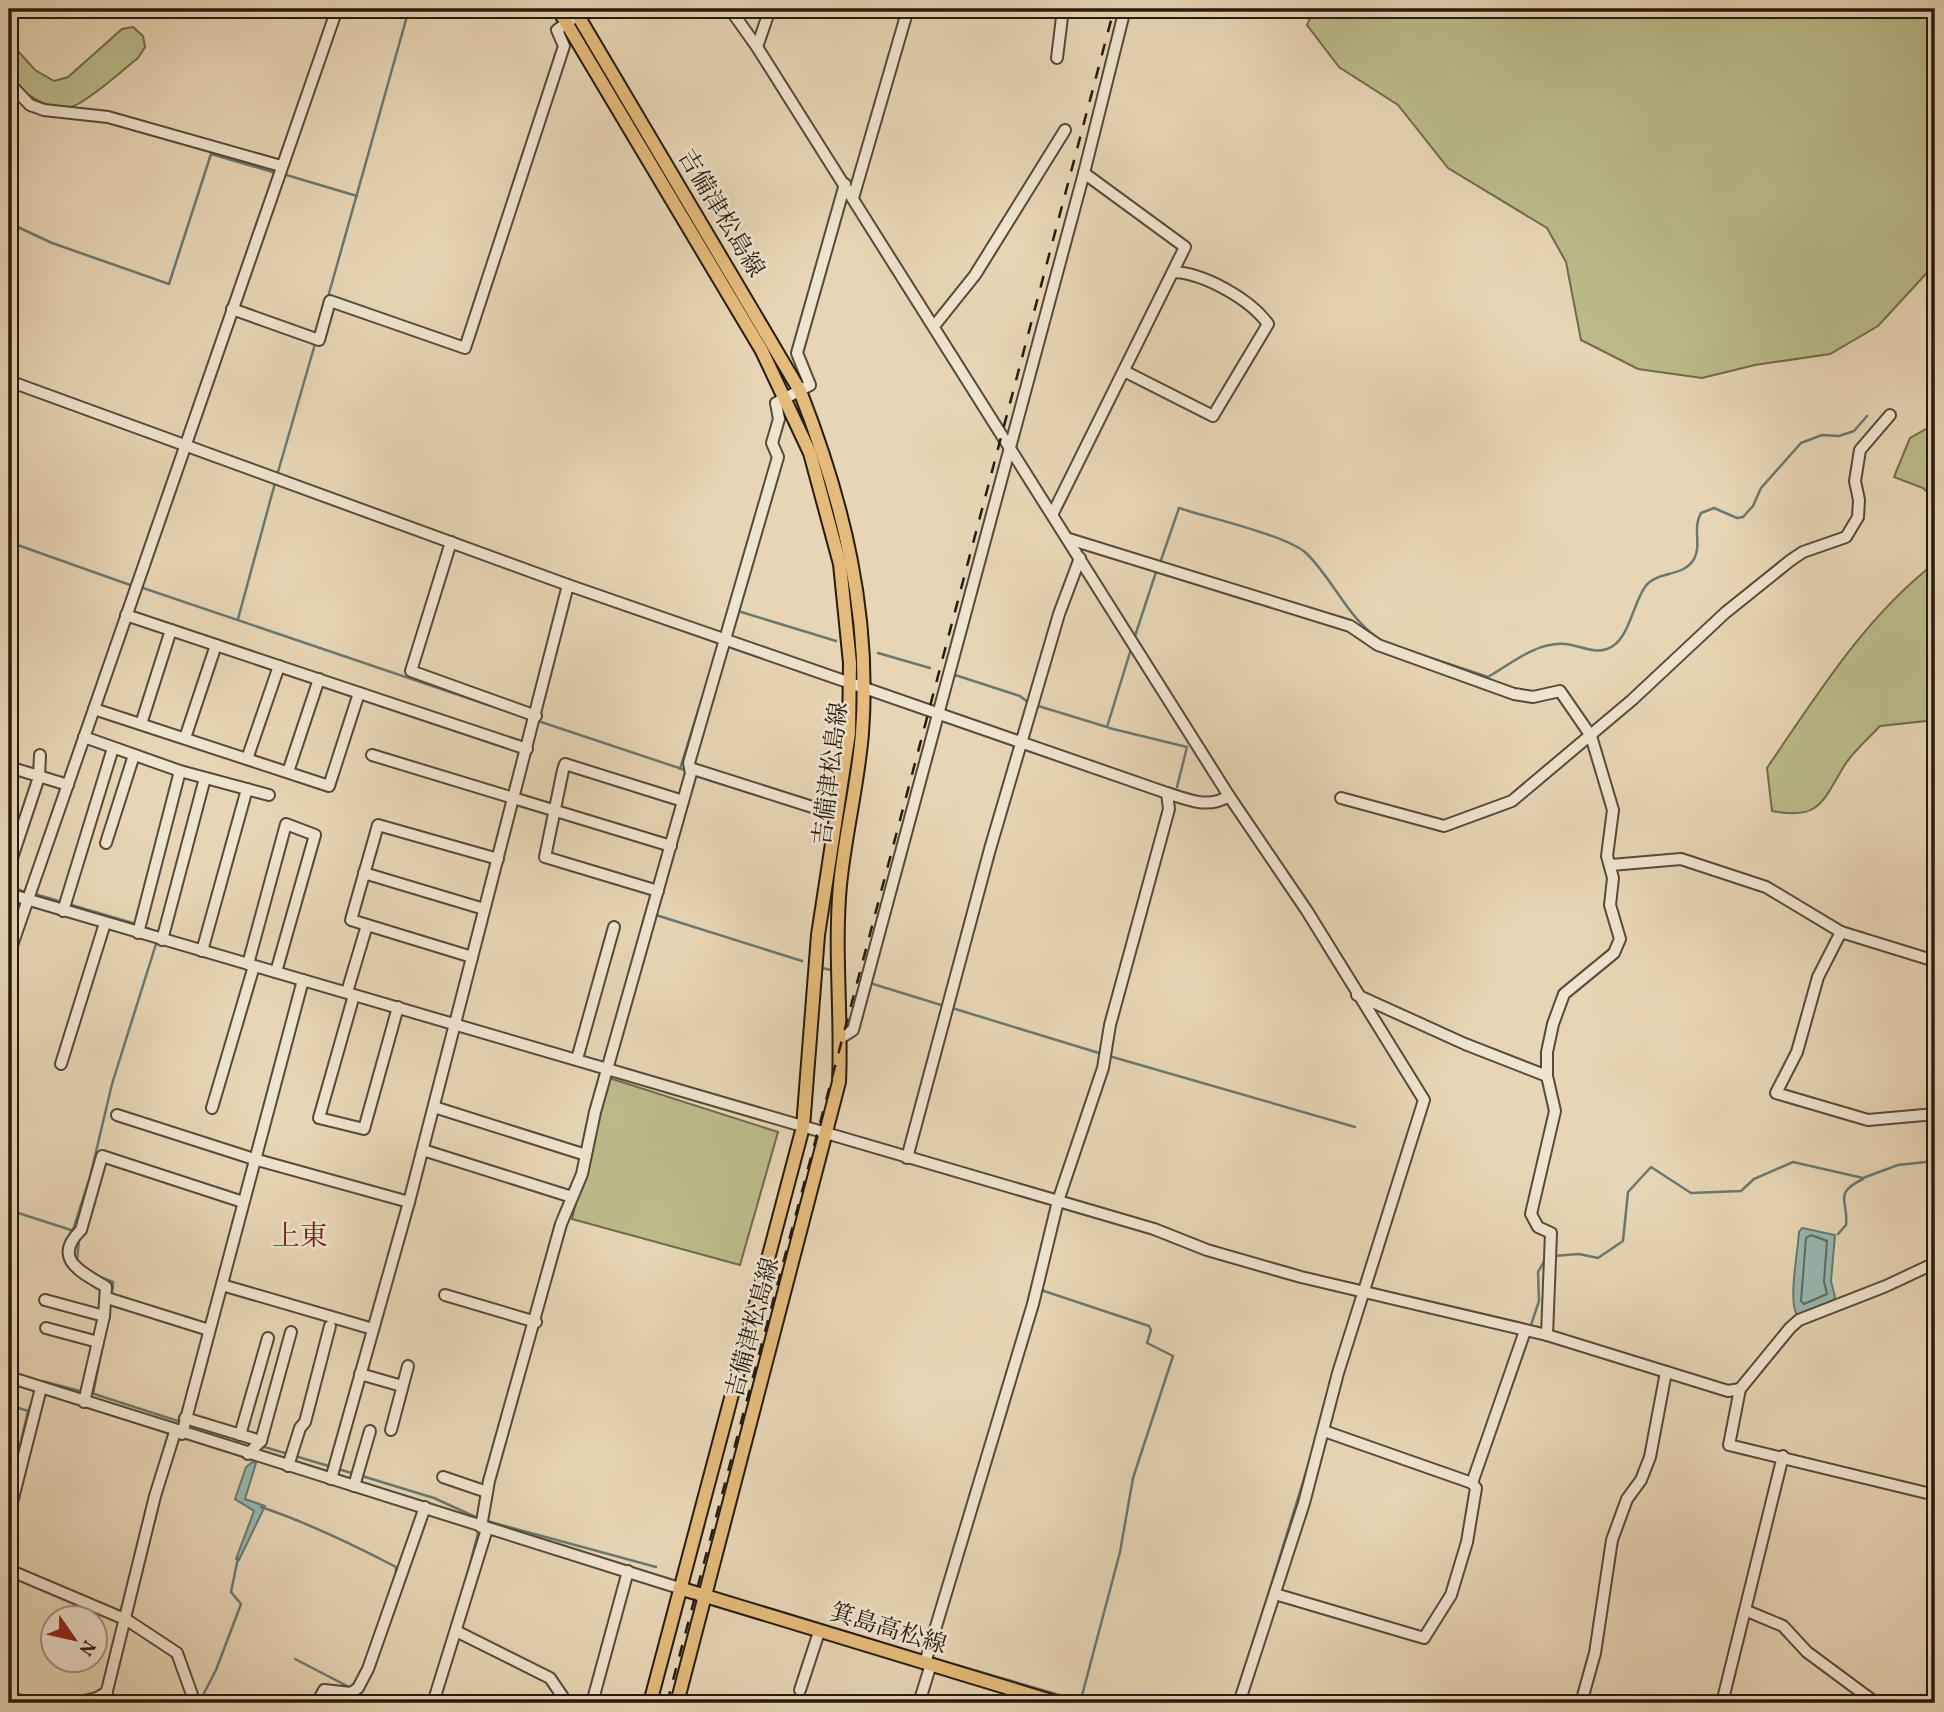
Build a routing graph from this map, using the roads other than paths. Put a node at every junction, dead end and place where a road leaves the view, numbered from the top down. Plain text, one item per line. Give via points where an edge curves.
1 (337, 9) edge
2 (558, 9) edge
3 (730, 9) edge
4 (770, 9) edge
5 (908, 9) edge
6 (1063, 9) edge
7 (1125, 9) edge
8 (579, 11) edge
9 (566, 21) junction
10 (757, 47) junction
11 (1057, 58) dead end
12 (9, 83) edge
13 (1065, 130) dead end
14 (279, 171) junction
15 (1084, 173) junction
16 (849, 191) junction
17 (1175, 272) junction
18 (232, 309) junction
19 (935, 325) junction
20 (1125, 371) junction
21 (9, 381) edge
22 (800, 391) junction
23 (786, 397) junction
24 (1890, 415) dead end
25 (186, 443) junction
26 (1009, 447) junction
27 (1053, 513) junction
28 (1069, 539) junction
29 (450, 542) junction
30 (1080, 558) junction
31 (568, 585) junction
32 (126, 615) junction
33 (171, 630) junction
34 (722, 639) junction
35 (216, 645) junction
36 (279, 666) junction
37 (319, 679) junction
38 (857, 685) junction
39 (359, 693) junction
40 (94, 709) junction
41 (938, 713) junction
42 (535, 720) junction
43 (141, 724) junction
44 (1591, 736) junction
45 (84, 737) junction
46 (184, 738) junction
47 (1021, 743) junction
48 (113, 748) junction
49 (527, 749) junction
50 (40, 755) dead end
51 (134, 755) junction
52 (372, 755) dead end
53 (247, 759) junction
54 (9, 766) edge
55 (690, 768) junction
56 (180, 771) junction
57 (288, 772) junction
58 (39, 777) junction
59 (205, 778) junction
60 (68, 786) junction
61 (247, 789) junction
62 (1167, 793) junction
63 (269, 795) dead end
64 (1228, 796) junction
65 (512, 798) junction
66 (1342, 798) dead end
67 (680, 800) junction
68 (554, 810) junction
69 (828, 812) dead end
70 (106, 843) dead end
71 (668, 845) junction
72 (498, 859) junction
73 (1611, 864) junction
74 (9, 867) edge
75 (364, 873) junction
76 (655, 890) junction
77 (9, 894) edge
78 (29, 896) junction
79 (64, 906) junction
80 (484, 909) junction
81 (105, 923) junction
82 (367, 925) junction
83 (614, 927) dead end
84 (139, 928) junction
85 (1841, 932) junction
86 (162, 940) junction
87 (202, 951) junction
88 (9, 954) edge
89 (471, 957) junction
90 (1935, 961) edge
91 (251, 965) junction
92 (276, 972) junction
93 (303, 980) junction
94 (350, 994) junction
95 (1357, 995) junction
96 (398, 1007) junction
97 (454, 1023) junction
98 (842, 1037) junction
99 (577, 1059) junction
100 (61, 1064) dead end
101 (605, 1067) junction
102 (1547, 1076) junction
103 (434, 1107) junction
104 (212, 1108) dead end
105 (1935, 1114) edge
106 (117, 1115) dead end
107 (803, 1127) junction
108 (826, 1135) junction
109 (423, 1150) junction
110 (584, 1154) junction
111 (907, 1158) junction
112 (254, 1159) junction
113 (569, 1196) junction
114 (1058, 1200) junction
115 (243, 1202) junction
116 (409, 1202) junction
117 (1935, 1263) edge
118 (222, 1284) junction
119 (1365, 1292) junction
120 (445, 1295) dead end
121 (110, 1299) junction
122 (45, 1300) dead end
123 (104, 1316) junction
124 (532, 1321) junction
125 (330, 1326) dead end
126 (46, 1328) dead end
127 (373, 1329) junction
128 (209, 1330) junction
129 (1525, 1331) junction
130 (291, 1332) dead end
131 (1547, 1335) junction
132 (268, 1338) dead end
133 (98, 1342) junction
134 (408, 1366) dead end
135 (1666, 1372) junction
136 (360, 1374) junction
137 (9, 1377) edge
138 (402, 1386) junction
139 (41, 1388) junction
140 (1740, 1389) junction
141 (86, 1395) junction
142 (182, 1426) junction
143 (391, 1430) dead end
144 (370, 1432) dead end
145 (1324, 1432) junction
146 (240, 1435) junction
147 (255, 1446) junction
148 (1783, 1457) junction
149 (290, 1459) junction
150 (333, 1472) junction
151 (443, 1477) dead end
152 (356, 1479) junction
153 (1472, 1483) junction
154 (485, 1491) junction
155 (1935, 1495) edge
156 (425, 1507) junction
157 (9, 1514) edge
158 (484, 1528) junction
159 (9, 1570) edge
160 (628, 1571) junction
161 (679, 1588) junction
162 (1275, 1594) junction
163 (706, 1597) junction
164 (1747, 1611) junction
165 (127, 1620) junction
166 (456, 1631) junction
167 (819, 1632) junction
168 (928, 1660) junction
169 (800, 1690) dead end
170 (9, 1698) edge
171 (105, 1698) edge
172 (31, 1703) edge
173 (75, 1703) edge
174 (195, 1703) edge
175 (317, 1703) edge
176 (433, 1703) edge
177 (567, 1703) edge
178 (592, 1703) edge
179 (650, 1703) edge
180 (677, 1703) edge
181 (919, 1703) edge
182 (1058, 1703) edge
183 (1239, 1703) edge
184 (1581, 1703) edge
185 (1722, 1703) edge
186 (1876, 1703) edge

1 - 14 street
2 - 9 main road, 吉備津松島線
3 - 10 street
4 - 10 street
5 - 16 street
6 - 11 street
7 - 15 street
8 - 9 street
8 - 22 main road, 吉備津松島線
9 - 18 street via 557,30 564,46 465,348 330,302 316,339
9 - 23 main road, 吉備津松島線
10 - 16 street
12 - 14 street via 30,105 44,110 108,117
13 - 19 street via 975,275
14 - 18 street
15 - 17 street via 1185,247
15 - 26 street
16 - 19 street
16 - 22 street via 797,353 810,385
17 - 20 street
17 - 20 street via 1189,273 1244,299 1268,324 1213,416
18 - 25 street
19 - 26 street
20 - 27 street
21 - 25 street
22 - 23 street
22 - 38 main road, 吉備津松島線 via 824,453 854,564
23 - 34 street via 776,402 775,449
23 - 38 main road, 吉備津松島線 via 810,453 840,564
24 - 44 street via 1860,450 1855,481 1858,517 1846,537 1791,560 1725,613
25 - 29 street
25 - 32 street
26 - 27 street
26 - 41 street
27 - 28 street
28 - 30 street
28 - 44 street via 1350,626 1378,645 1514,694 1533,697 1560,691
29 - 31 street
29 - 42 street via 411,671
30 - 47 street
30 - 64 street
31 - 34 street
31 - 42 street
32 - 33 street
32 - 40 street
33 - 35 street
33 - 43 street
34 - 38 street
34 - 55 street
35 - 36 street
35 - 46 street
36 - 37 street
36 - 53 street
37 - 39 street
37 - 57 street
38 - 41 street
38 - 98 main road, 吉備津松島線 via 862,736 840,885
38 - 107 main road, 吉備津松島線 via 818,935
39 - 49 street
39 - 57 street via 329,786
40 - 43 street
40 - 45 street
41 - 47 street
41 - 98 street via 853,1030
42 - 49 street
43 - 46 street
44 - 66 street via 1512,801 1444,826
44 - 73 street via 1613,810 1606,856
45 - 48 street
45 - 60 street
46 - 53 street
47 - 62 street
47 - 111 street
48 - 51 street
48 - 79 street
49 - 65 street
50 - 58 street
51 - 56 street
51 - 70 street
52 - 65 street
53 - 57 street
54 - 58 street
55 - 67 street
55 - 69 street
56 - 59 street
56 - 84 street
58 - 60 street
58 - 74 street
59 - 61 street
59 - 86 street
60 - 78 street
61 - 63 street
61 - 87 street
62 - 64 street via 1201,803 1218,803
62 - 114 street via 1169,809 1110,1025 1103,1068
64 - 95 street via 1307,911
65 - 68 street
65 - 72 street
67 - 68 street via 565,764
67 - 71 street
68 - 71 street
68 - 76 street via 545,857
71 - 76 street
72 - 75 street via 378,825
72 - 80 street
73 - 85 street via 1681,859 1766,887
73 - 102 street via 1610,905 1618,947 1564,994 1551,1033
75 - 80 street
75 - 82 street via 351,920
76 - 101 street
77 - 78 street
78 - 79 street
78 - 88 street
79 - 81 street
80 - 89 street
81 - 84 street
81 - 100 street
82 - 89 street
82 - 94 street
83 - 99 street
84 - 86 street
85 - 90 street
85 - 105 street via 1818,977 1797,1052 1776,1093 1868,1120
86 - 87 street
87 - 91 street
89 - 97 street
91 - 92 street
91 - 92 street via 286,824 315,835
91 - 104 street
92 - 93 street
93 - 94 street
93 - 112 street
94 - 96 street
94 - 96 street via 319,1118 364,1129
95 - 102 street
95 - 119 street via 1424,1100
96 - 97 street
97 - 99 street
97 - 103 street
98 - 108 main road, 吉備津松島線 via 839,1082
99 - 101 street
101 - 107 street
101 - 110 street
102 - 131 street via 1555,1111 1531,1214 1538,1227 1551,1233
103 - 109 street
103 - 110 street
106 - 112 street
107 - 108 street
107 - 161 main road, 吉備津松島線
108 - 111 street
108 - 163 main road, 吉備津松島線
109 - 113 street
109 - 116 street
110 - 113 street via 582,1174
111 - 114 street
112 - 115 street
112 - 116 street
113 - 124 street
114 - 119 street via 1207,1250
114 - 168 street via 1033,1304
115 - 118 street
115 - 121 street via 102,1156 71,1264 107,1287
116 - 127 street
117 - 140 street via 1799,1320
118 - 127 street
118 - 128 street
119 - 129 street
119 - 145 street
120 - 124 street
121 - 123 street
121 - 128 street
122 - 123 street
123 - 133 street
124 - 154 street
125 - 149 street via 305,1422
126 - 133 street
127 - 136 street
128 - 142 street
129 - 131 street
129 - 153 street
130 - 147 street
131 - 135 street
132 - 146 street
133 - 141 street
134 - 138 street
135 - 140 street via 1728,1391
135 - 184 street via 1646,1469 1612,1540 1595,1653
136 - 138 street
136 - 150 street
137 - 139 street
138 - 143 street
139 - 141 street
139 - 157 street
140 - 148 street via 1729,1445
141 - 142 street
142 - 146 street
142 - 147 street
142 - 165 street via 155,1496
144 - 152 street
145 - 153 street
145 - 162 street
146 - 147 street
147 - 149 street
148 - 155 street
148 - 164 street
149 - 150 street
150 - 152 street
151 - 154 street
152 - 156 street
153 - 162 street via 1476,1488 1467,1542 1453,1587 1424,1638
154 - 158 street
156 - 158 street
156 - 175 street via 358,1688 351,1693 324,1690
158 - 160 street
158 - 166 street
159 - 165 street
160 - 161 street
160 - 178 street
161 - 163 main road, 箕島高松線
161 - 179 main road
162 - 183 street
163 - 167 main road, 箕島高松線
163 - 180 main road
164 - 185 street
164 - 186 street via 1783,1626 1808,1652
165 - 171 street
165 - 174 street via 177,1653
166 - 176 street
166 - 177 street via 550,1678
167 - 168 main road, 箕島高松線
167 - 169 street
168 - 181 street
168 - 182 main road, 箕島高松線
170 - 172 street
171 - 173 street

